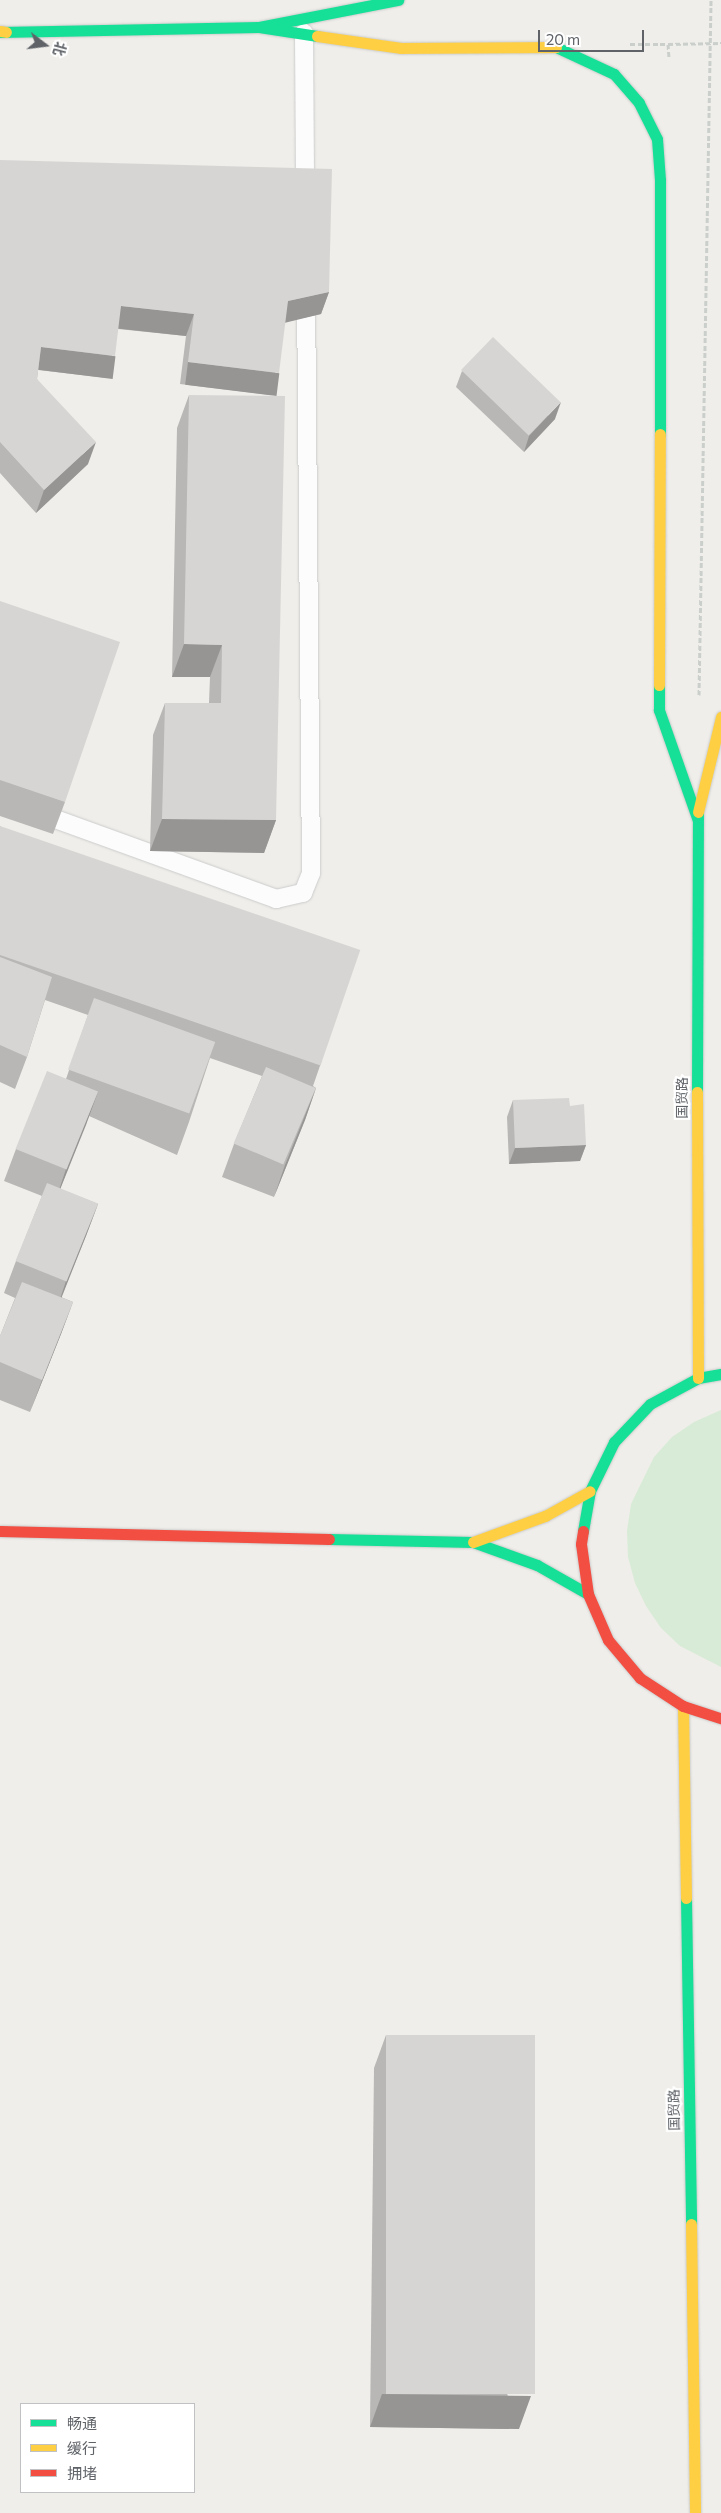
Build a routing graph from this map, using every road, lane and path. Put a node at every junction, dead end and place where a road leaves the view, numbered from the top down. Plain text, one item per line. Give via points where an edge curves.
1 (398, 0) edge
2 (711, 0) edge
3 (259, 27) junction
4 (2, 32) edge
5 (304, 34) junction
6 (721, 43) edge
7 (669, 57) dead end
8 (306, 214) edge
9 (306, 274) edge
10 (700, 623) dead end
11 (721, 717) edge
12 (0, 799) edge
13 (696, 818) junction
14 (721, 1374) edge
15 (698, 1378) junction
16 (590, 1491) junction
17 (0, 1531) edge
18 (473, 1542) junction
19 (588, 1594) junction
20 (683, 1706) junction
21 (721, 1718) edge
22 (695, 2513) edge

1 - 3 main road
2 - 10 path
3 - 4 main road
3 - 5 main road
5 - 8 lane
5 - 13 main road via 401,48 552,45 614,74 639,102 657,139 660,180 659,710
6 - 7 path, bridge via 668,44
9 - 12 lane via 311,873 303,893 276,899
11 - 13 main road
13 - 15 main road, 国贸路
14 - 15 main road
15 - 16 main road via 650,1404 614,1442
16 - 18 main road via 545,1516
16 - 19 main road via 581,1544
17 - 18 main road
18 - 19 main road via 537,1565
19 - 20 main road via 608,1640 640,1678
20 - 21 main road
20 - 22 main road, 国贸路

